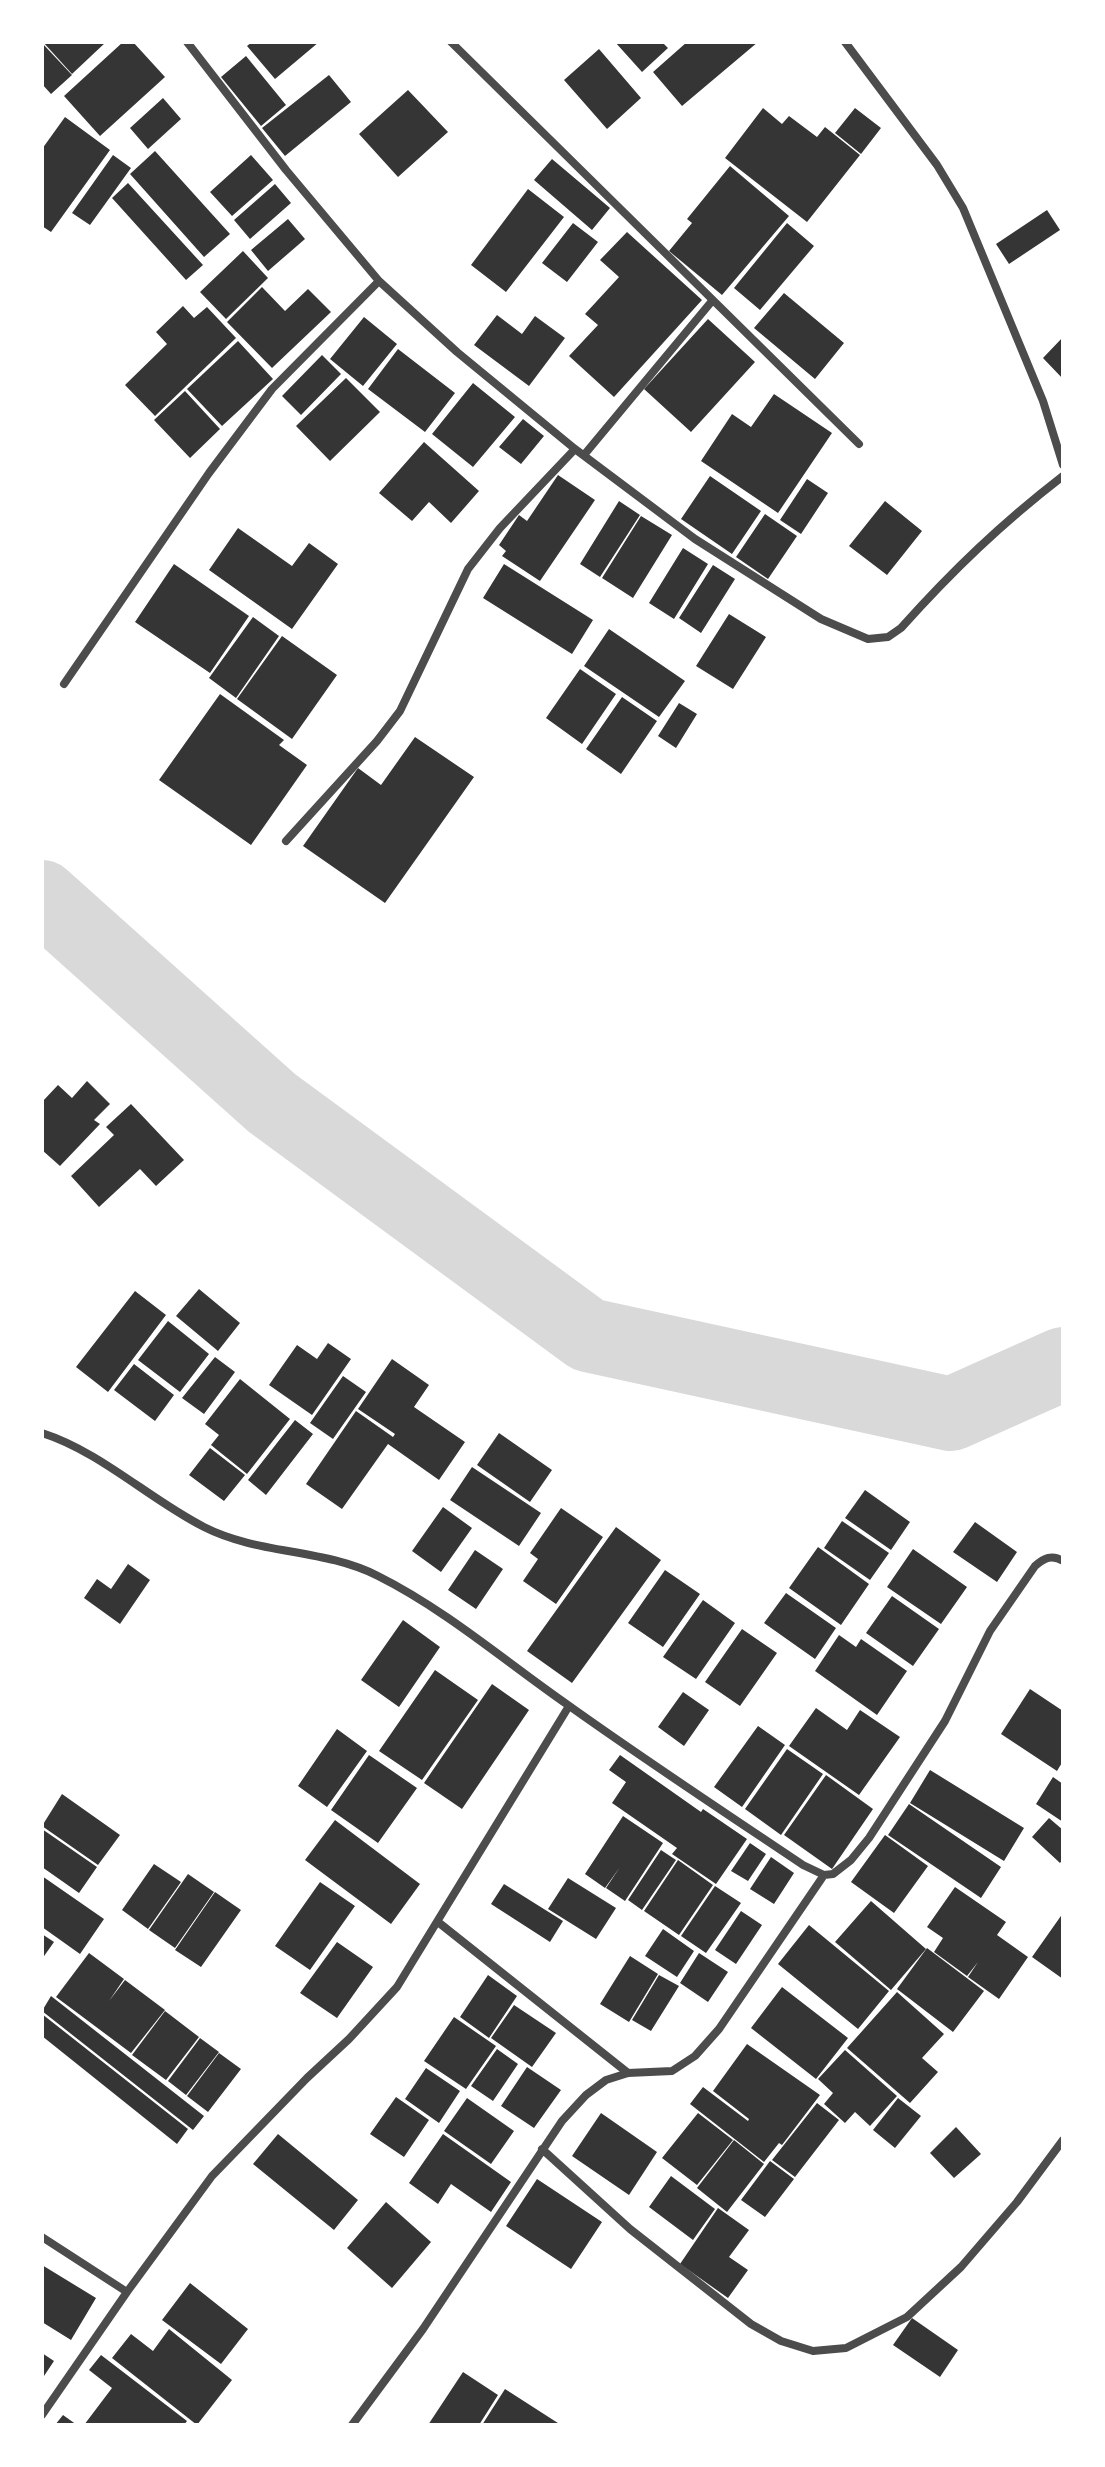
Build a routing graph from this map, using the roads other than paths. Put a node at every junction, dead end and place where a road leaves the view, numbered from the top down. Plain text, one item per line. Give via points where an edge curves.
1 (187, 42) edge
2 (451, 42) edge
3 (845, 42) edge
4 (379, 281) junction
5 (712, 301) junction
6 (859, 444) dead end
7 (575, 449) junction
8 (584, 455) junction
9 (1063, 465) edge
10 (1063, 476) edge
11 (64, 684) dead end
12 (286, 841) dead end
13 (42, 1433) edge
14 (1063, 1561) edge
15 (569, 1706) junction
16 (824, 1875) junction
17 (438, 1922) junction
18 (628, 2073) junction
19 (1063, 2140) edge
20 (542, 2149) junction
21 (42, 2237) edge
22 (127, 2292) junction
23 (42, 2415) edge
24 (352, 2425) edge

1 - 4 street
2 - 5 street
3 - 9 street via 963,208 1043,401
4 - 7 street
4 - 11 street via 272,389
5 - 6 street
5 - 8 street
7 - 8 street
7 - 12 street via 468,569 400,711
8 - 10 street via 776,592 868,639 888,637 901,628 964,560
13 - 15 street via 232,1540 334,1560 381,1577
14 - 16 street via 1045,1558 1035,1566 990,1631 945,1721 893,1803 851,1860
15 - 16 street
15 - 17 street
16 - 18 street via 695,2056 672,2071
17 - 18 street
17 - 22 street via 397,1987 212,2176
18 - 20 street via 606,2080 586,2095
19 - 20 street via 961,2267 907,2317 846,2348 813,2351 751,2324 630,2229
20 - 24 street via 423,2329
21 - 22 street
22 - 23 street

